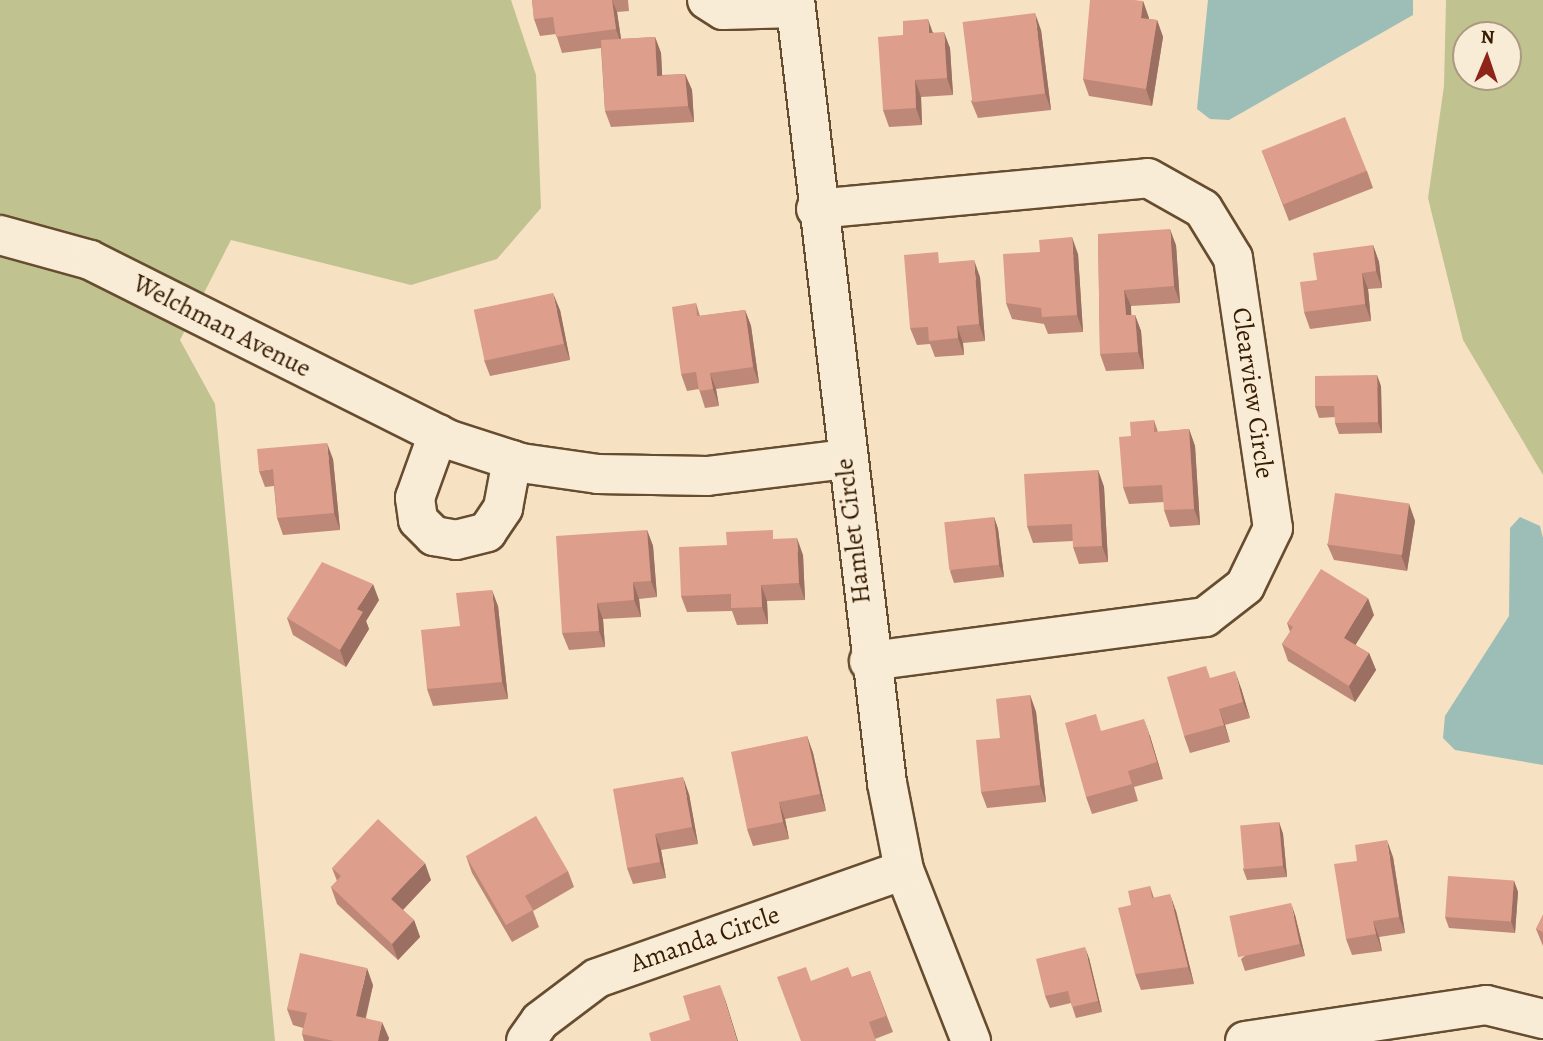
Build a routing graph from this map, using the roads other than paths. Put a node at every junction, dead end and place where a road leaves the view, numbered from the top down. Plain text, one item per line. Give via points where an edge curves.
1 (707, 0) edge
2 (796, 4) edge
3 (816, 209) junction
4 (0, 235) edge
5 (438, 434) junction
6 (512, 460) junction
7 (845, 460) junction
8 (869, 662) junction
9 (904, 870) junction
10 (1543, 1019) edge
11 (526, 1041) edge
12 (971, 1041) edge
13 (1245, 1041) edge

1 - 2 street, Hamlet Circle via 723,10
2 - 3 street, Hamlet Circle
3 - 7 street, Hamlet Circle
3 - 8 street, Clearview Circle via 1148,178 1203,209 1233,258 1273,528 1245,586 1205,617
4 - 5 street, Welchman Avenue via 90,260
5 - 6 street, Welchman Avenue
5 - 6 street via 415,498 418,520 434,536 456,540 486,532 503,508
6 - 7 street, Welchman Avenue via 598,474 707,476
7 - 8 street, Hamlet Circle
8 - 9 street, Hamlet Circle
9 - 11 street, Amanda Circle via 597,978 540,1021
9 - 12 street, Hamlet Circle
10 - 13 street via 1486,1005

